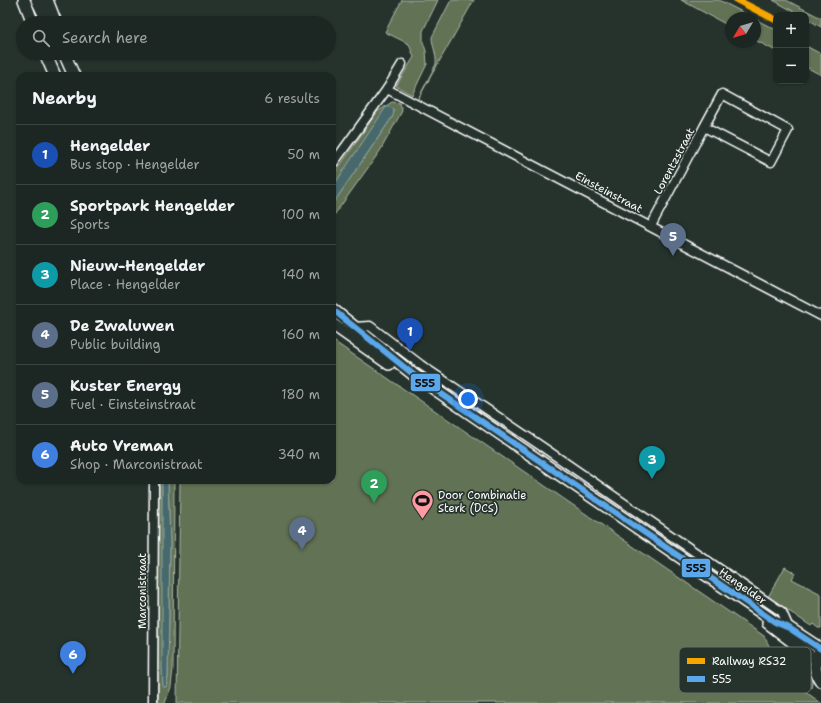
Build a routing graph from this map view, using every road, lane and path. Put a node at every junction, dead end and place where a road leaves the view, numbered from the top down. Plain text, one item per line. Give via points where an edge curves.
1 (24, 0) edge
2 (37, 0) edge
3 (48, 0) edge
4 (30, 16) edge
5 (45, 16) edge
6 (54, 16) edge
7 (48, 60) edge
8 (67, 60) edge
9 (402, 64) dead end
10 (53, 72) edge
11 (72, 72) edge
12 (386, 89) junction
13 (704, 127) junction
14 (336, 159) edge
15 (651, 226) junction
16 (336, 312) edge
17 (821, 316) edge
18 (336, 327) edge
19 (154, 484) edge
20 (804, 647) edge
21 (811, 647) edge
22 (811, 647) edge
23 (819, 654) edge
24 (821, 681) edge
25 (153, 703) edge

1 - 4 main road
2 - 5 main road
3 - 6 main road
7 - 10 main road
8 - 11 main road
9 - 12 street
12 - 14 street
12 - 15 street, Einsteinstraat
13 - 13 street, Lorentzstraat via 722,94 788,130 771,162
13 - 15 street, Lorentzstraat
15 - 17 street, Einsteinstraat
16 - 21 main road, Hengelder via 414,375 775,622 789,628
18 - 20 main road, Hengelder via 773,627 785,638
19 - 25 street, Marconistraat
22 - 23 main road, Hengelder
23 - 24 main road via 815,670

